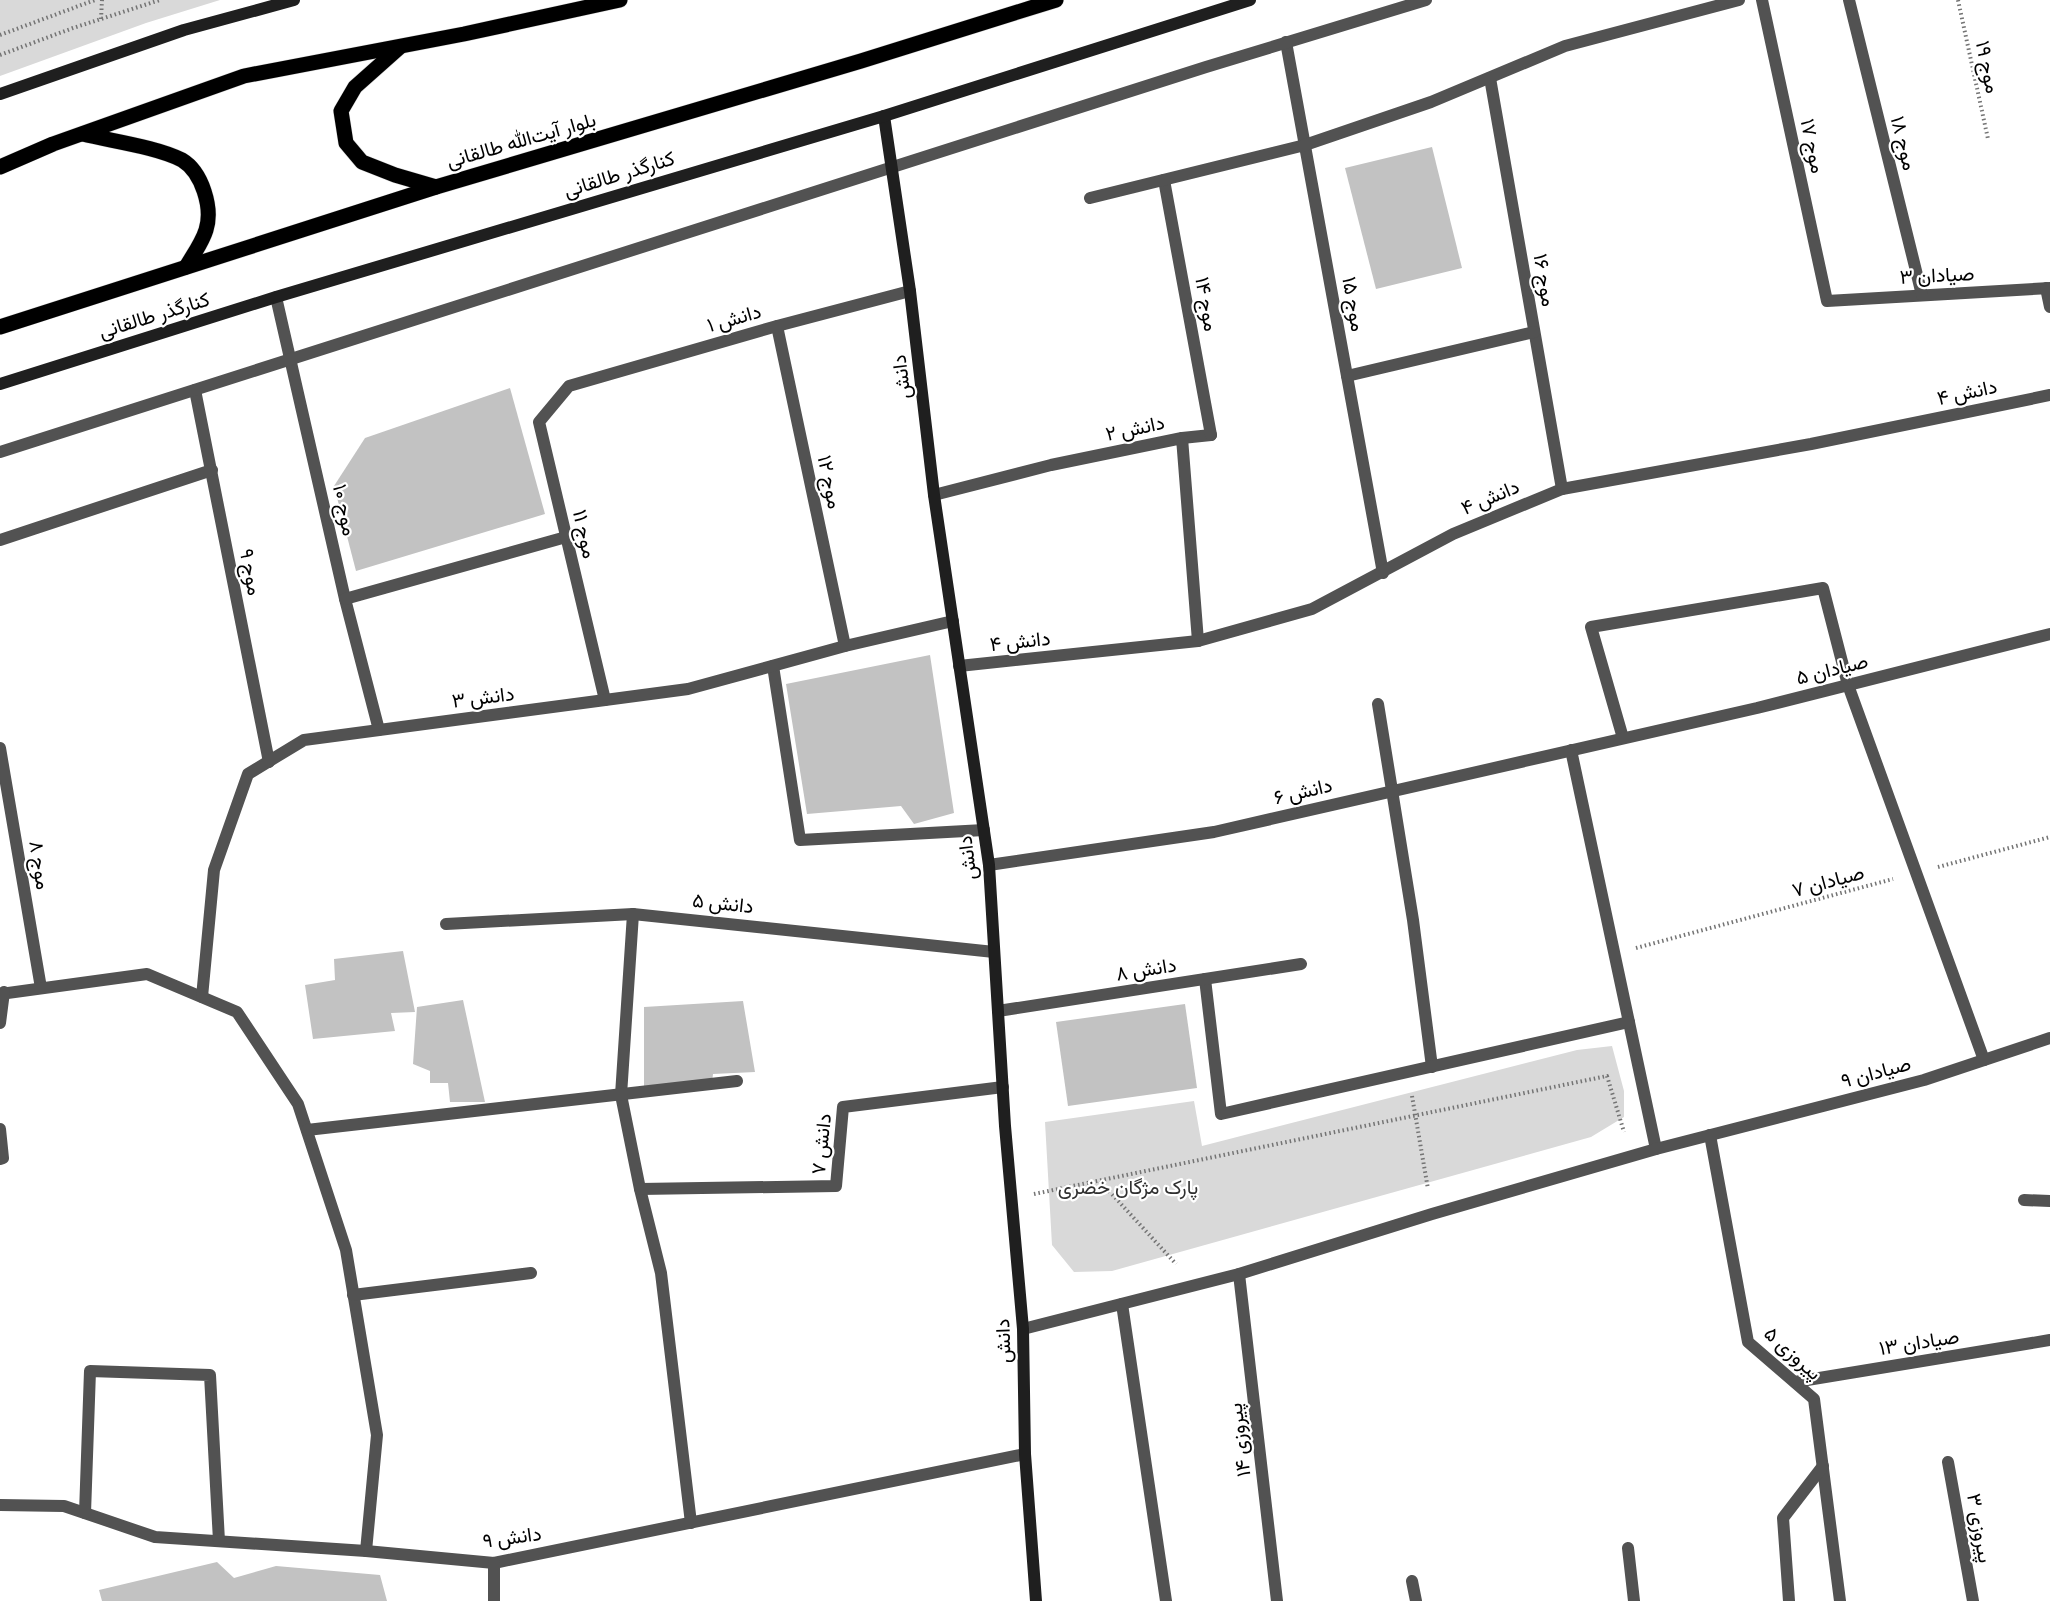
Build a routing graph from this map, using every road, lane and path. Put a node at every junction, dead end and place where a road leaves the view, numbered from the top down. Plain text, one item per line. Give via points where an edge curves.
1 (94, 0) edge
2 (102, 0) edge
3 (160, 0) edge
4 (294, 0) edge
5 (620, 0) edge
6 (1056, 0) edge
7 (1250, 0) edge
8 (1426, 0) edge
9 (1739, 0) edge
10 (1762, 0) edge
11 (1849, 0) edge
12 (1958, 0) edge
13 (100, 19) junction
14 (0, 35) edge
15 (1286, 42) junction
16 (400, 47) junction
17 (0, 55) edge
18 (1490, 78) junction
19 (0, 94) edge
20 (884, 116) junction
21 (82, 134) junction
22 (1988, 140) dead end
23 (1305, 145) junction
24 (892, 166) junction
25 (0, 167) edge
26 (1164, 180) junction
27 (436, 187) junction
28 (1090, 198) dead end
29 (186, 267) junction
30 (2048, 288) edge
31 (910, 291) junction
32 (1922, 295) junction
33 (276, 297) junction
34 (1827, 301) joint
35 (2050, 307) edge
36 (777, 326) junction
37 (0, 327) edge
38 (1534, 332) junction
39 (290, 360) junction
40 (1347, 376) junction
41 (0, 384) edge
42 (569, 386) joint
43 (195, 390) junction
44 (2050, 395) edge
45 (1182, 438) junction
46 (0, 452) edge
47 (212, 470) junction
48 (1562, 489) junction
49 (934, 495) junction
50 (566, 537) junction
51 (0, 540) edge
52 (1383, 573) junction
53 (345, 599) junction
54 (953, 621) junction
55 (2050, 634) edge
56 (1198, 640) junction
57 (845, 646) junction
58 (773, 666) junction
59 (959, 666) junction
60 (1848, 685) junction
61 (605, 700) junction
62 (1378, 704) dead end
63 (379, 730) junction
64 (1623, 738) junction
65 (0, 748) edge
66 (1571, 750) junction
67 (269, 762) junction
68 (1393, 791) junction
69 (6, 808) edge
70 (984, 830) junction
71 (2050, 837) edge
72 (989, 865) junction
73 (1916, 873) junction
74 (633, 914) junction
75 (446, 924) dead end
76 (994, 952) junction
77 (1614, 954) junction
78 (1300, 964) dead end
79 (1204, 979) junction
80 (41, 988) junction
81 (2, 993) edge
82 (202, 998) junction
83 (998, 1011) junction
84 (1629, 1022) junction
85 (0, 1023) edge
86 (2050, 1038) edge
87 (1984, 1060) junction
88 (1432, 1067) junction
89 (1408, 1072) junction
90 (736, 1081) dead end
91 (1003, 1087) junction
92 (621, 1095) junction
93 (1415, 1115) junction
94 (0, 1129) edge
95 (307, 1130) junction
96 (1710, 1135) junction
97 (1656, 1149) junction
98 (1631, 1156) junction
99 (0, 1159) edge
100 (1100, 1180) junction
101 (640, 1189) junction
102 (1011, 1198) junction
103 (2024, 1200) dead end
104 (2050, 1201) edge
105 (1432, 1214) junction
106 (531, 1273) dead end
107 (1239, 1274) junction
108 (1195, 1285) junction
109 (353, 1295) junction
110 (1122, 1304) junction
111 (1023, 1329) junction
112 (2050, 1340) edge
113 (1795, 1382) junction
114 (1025, 1454) junction
115 (1948, 1462) dead end
116 (1822, 1466) junction
117 (0, 1505) edge
118 (85, 1514) junction
119 (692, 1522) junction
120 (219, 1541) junction
121 (1628, 1548) dead end
122 (366, 1551) junction
123 (494, 1563) junction
124 (1412, 1581) dead end
125 (494, 1601) edge
126 (1036, 1601) edge
127 (1166, 1601) edge
128 (1277, 1601) edge
129 (1416, 1601) edge
130 (1634, 1601) edge
131 (1790, 1601) edge
132 (1840, 1601) edge
133 (1973, 1601) edge

1 - 14 path
2 - 13 path
3 - 13 path
4 - 19 street via 184,30
5 - 16 main road
6 - 27 main road, بلوار آیت‌الله طالقانی
7 - 20 street, کنارگذر طالقانی
8 - 15 street
9 - 18 street via 1565,46
10 - 34 street, موج ۱۷
11 - 32 street, موج ۱۸
12 - 22 path, موج ۱۹
13 - 17 path
15 - 23 street, موج ۱۵
15 - 24 street
16 - 21 main road via 244,76
16 - 27 main road via 355,87 341,111 346,143 362,162
18 - 23 street
18 - 38 street, موج ۱۶
20 - 24 street, دانش
20 - 33 street, کنارگذر طالقانی
21 - 25 main road
21 - 29 main road via 183,161 199,180 207,196 206,229
23 - 26 street
23 - 40 street, موج ۱۵
24 - 31 street, دانش
24 - 39 street
26 - 28 street
26 - 45 street, موج ۱۴ via 1211,435
27 - 29 main road, بلوار آیت‌الله طالقانی
29 - 37 main road, بلوار آیت‌الله طالقانی
30 - 32 street, صیادان ۳
30 - 35 street
31 - 36 street, دانش ۱
31 - 49 street, دانش
32 - 34 street, صیادان ۳
33 - 39 street, موج ۱۰
33 - 41 street, کنارگذر طالقانی
36 - 42 street, دانش ۱
36 - 57 street, موج ۱۲
38 - 40 street
38 - 48 street, موج ۱۶
39 - 43 street
39 - 53 street, موج ۱۰
40 - 52 street, موج ۱۵
42 - 50 street, موج ۱۱ via 539,422
43 - 46 street
43 - 47 street, موج ۹
44 - 48 street, دانش ۴
45 - 49 street, دانش ۲ via 1051,465
45 - 56 street, دانش ۲
47 - 51 street
47 - 67 street, موج ۹
48 - 52 street, دانش ۴ via 1453,534
49 - 54 street, دانش
50 - 53 street
50 - 61 street, موج ۱۱
52 - 56 street, دانش ۴ via 1312,609
53 - 63 street, موج ۱۰
54 - 57 street, دانش ۳
54 - 59 street, دانش
55 - 60 street, صیادان ۵
56 - 59 street, دانش ۴
57 - 58 street, دانش ۳
58 - 61 street, دانش ۳ via 688,689
58 - 70 street via 800,840
59 - 70 street, دانش
60 - 64 street, صیادان ۵
60 - 64 street via 1823,588 1591,627
60 - 73 street
61 - 63 street, دانش ۳
62 - 68 street
63 - 67 street, دانش ۳ via 304,740
64 - 66 street, دانش ۶
65 - 69 street, موج ۸
66 - 68 street, دانش ۶
66 - 77 street
67 - 82 street, دانش ۳ via 248,774 214,870
68 - 72 street, دانش ۶ via 1214,832
68 - 88 street
69 - 80 street, موج ۸
70 - 72 street, دانش
71 - 73 path, صیادان ۷
72 - 76 street, دانش
73 - 77 path, صیادان ۷
73 - 87 street
74 - 75 street, دانش ۵
74 - 76 street, دانش ۵
74 - 92 street
76 - 83 street, دانش
77 - 84 street
78 - 79 street, دانش ۸
79 - 83 street, دانش ۸
79 - 89 street via 1221,1114
80 - 81 street
80 - 82 street via 147,974
81 - 85 street
82 - 95 street via 237,1012 298,1104
83 - 91 street, دانش
84 - 88 street
84 - 97 street
86 - 87 street, صیادان ۹
87 - 96 street, صیادان ۹ via 1924,1080
88 - 89 street
89 - 93 path
90 - 92 street
91 - 101 street, دانش ۷ via 843,1107 836,1186
91 - 102 street, دانش
92 - 95 street
92 - 101 street
93 - 98 path via 1607,1077
93 - 100 path
93 - 105 path
94 - 99 street
95 - 109 street via 346,1250
96 - 97 street, صیادان ۹
96 - 113 street, پیروزی ۵ via 1748,1342
97 - 98 street, صیادان ۹
98 - 105 street, صیادان ۹
100 - 102 path
100 - 108 path
101 - 119 street via 661,1273
102 - 111 street, دانش
103 - 104 street
105 - 107 street, صیادان ۹
106 - 109 street
107 - 108 street, صیادان ۹
107 - 128 street, پیروزی ۱۴
108 - 110 street, صیادان ۹
109 - 122 street via 377,1435
110 - 111 street, صیادان ۹
110 - 127 street
111 - 114 street, دانش
112 - 113 street, صیادان ۱۳
113 - 116 street, پیروزی ۵ via 1814,1399
114 - 119 street, دانش ۹
114 - 126 street, دانش
115 - 133 street, پیروزی ۳
116 - 131 street via 1783,1518
116 - 132 street, پیروزی ۵
117 - 118 street, دانش ۹ via 64,1506
118 - 120 street, دانش ۹ via 155,1537
118 - 120 street via 90,1371 210,1375
119 - 123 street, دانش ۹
120 - 122 street, دانش ۹
121 - 130 street
122 - 123 street, دانش ۹
123 - 125 street
124 - 129 street

